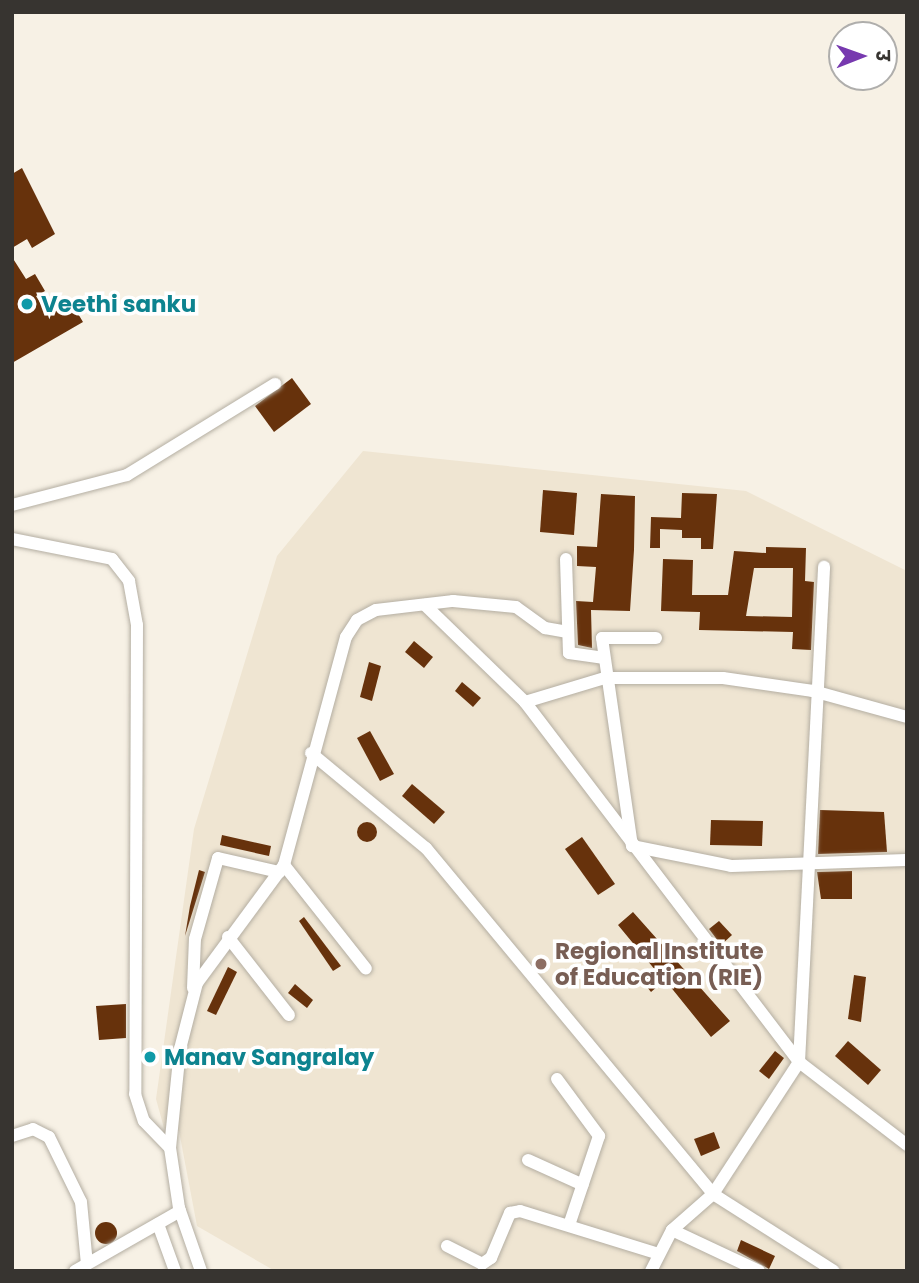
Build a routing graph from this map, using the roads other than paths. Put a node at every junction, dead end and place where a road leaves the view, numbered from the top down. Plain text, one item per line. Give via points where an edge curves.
1 (275, 384) dead end
2 (12, 505) edge
3 (12, 539) edge
4 (566, 559) dead end
5 (824, 567) dead end
6 (425, 605) junction
7 (568, 632) junction
8 (656, 638) dead end
9 (603, 658) junction
10 (605, 678) junction
11 (813, 691) junction
12 (525, 702) junction
13 (907, 717) edge
14 (311, 753) junction
15 (632, 846) junction
16 (907, 860) edge
17 (808, 866) junction
18 (281, 868) junction
19 (228, 937) junction
20 (366, 969) dead end
21 (193, 995) junction
22 (289, 1015) dead end
23 (799, 1062) junction
24 (557, 1079) dead end
25 (12, 1136) edge
26 (907, 1145) edge
27 (170, 1148) junction
28 (528, 1160) dead end
29 (583, 1185) junction
30 (713, 1194) junction
31 (180, 1211) junction
32 (158, 1224) junction
33 (569, 1225) junction
34 (672, 1230) junction
35 (447, 1246) dead end
36 (659, 1254) junction
37 (87, 1264) junction
38 (75, 1271) edge
39 (175, 1271) edge
40 (201, 1271) edge
41 (651, 1271) edge
42 (759, 1271) edge
43 (834, 1271) edge

1 - 2 street via 127,475
3 - 27 street via 112,559 129,581 137,625 135,1094 144,1121
4 - 7 street
5 - 11 street
6 - 7 street via 506,606 545,628
6 - 12 street
6 - 14 street via 376,610 357,620
7 - 9 street via 569,653
8 - 9 street via 602,638
9 - 10 street
10 - 11 street via 723,678
10 - 12 street
10 - 15 street
11 - 13 street
11 - 17 street
12 - 15 street
14 - 18 street
14 - 30 street via 426,848
15 - 17 street via 731,866
15 - 23 street
16 - 17 street
17 - 23 street
18 - 19 street
18 - 20 street
18 - 21 street via 218,858 195,939
19 - 21 street
19 - 22 street
21 - 27 street via 170,1105
23 - 26 street
23 - 30 street
24 - 29 street via 599,1136
25 - 37 street via 33,1129 49,1137 81,1202
27 - 31 street
28 - 29 street
29 - 33 street
30 - 34 street
30 - 43 street
31 - 32 street
31 - 40 street
32 - 37 street
32 - 39 street
33 - 35 street via 510,1213 491,1258 482,1264
33 - 36 street
34 - 36 street
34 - 42 street
36 - 41 street
37 - 38 street

